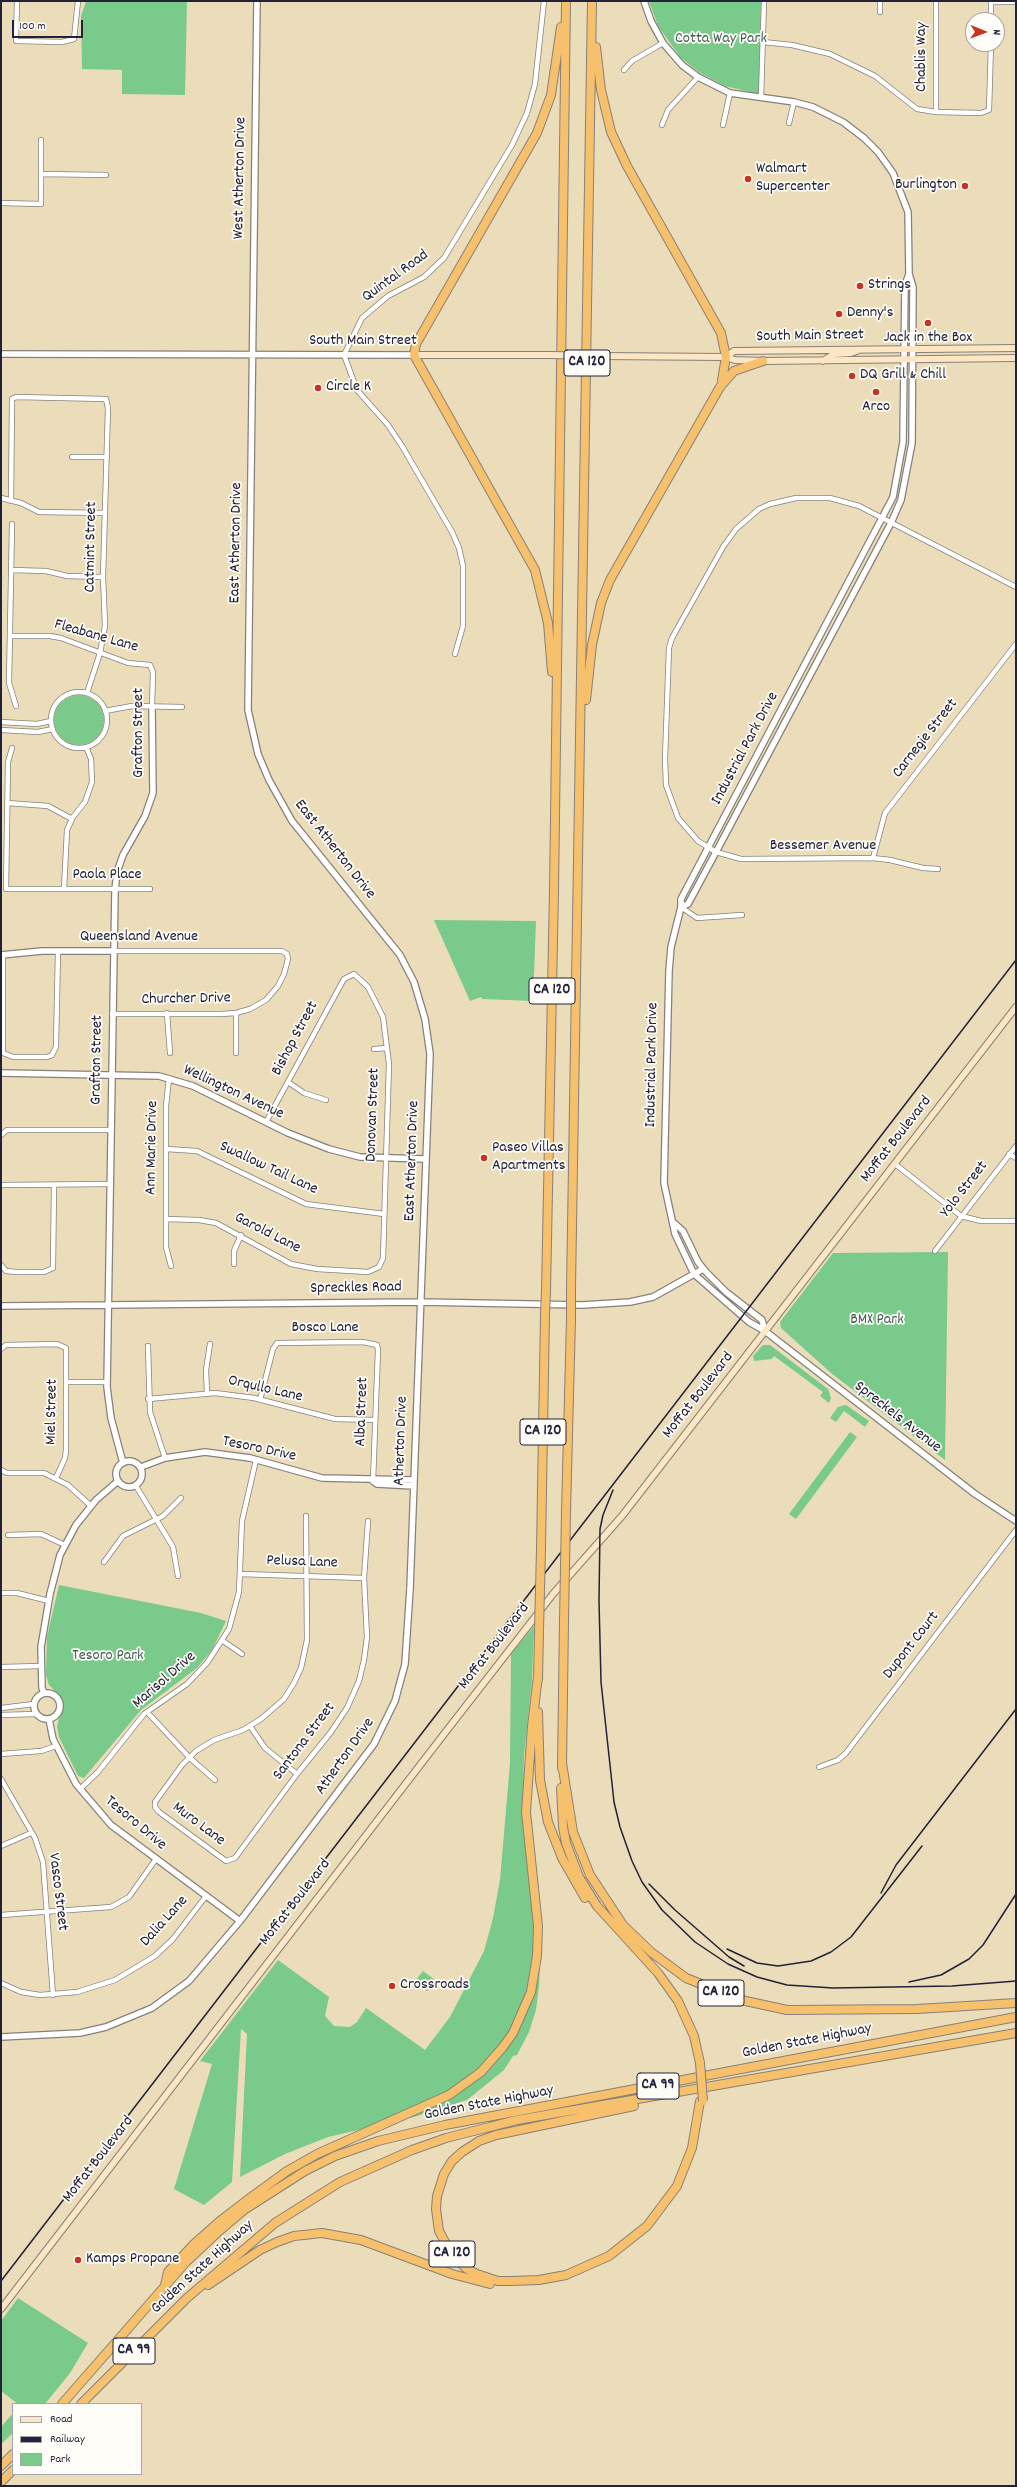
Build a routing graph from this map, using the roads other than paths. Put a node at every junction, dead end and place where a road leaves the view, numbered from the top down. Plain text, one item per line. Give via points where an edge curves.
1 (17, 1) edge
2 (78, 1) edge
3 (257, 1) edge
4 (544, 1) edge
5 (565, 1) edge
6 (644, 1) edge
7 (764, 1) edge
8 (880, 1) edge
9 (936, 1) edge
10 (592, 2) edge
11 (991, 2) edge
12 (1016, 2) edge
13 (880, 12) dead end
14 (764, 42) junction
15 (663, 43) junction
16 (991, 52) edge
17 (624, 70) dead end
18 (698, 77) junction
19 (730, 93) junction
20 (761, 98) junction
21 (794, 102) junction
22 (936, 112) junction
23 (789, 123) dead end
24 (662, 125) dead end
25 (723, 125) dead end
26 (41, 140) dead end
27 (41, 174) junction
28 (106, 175) dead end
29 (1, 203) edge
30 (910, 274) junction
31 (1016, 348) edge
32 (861, 349) junction
33 (904, 349) junction
34 (913, 349) junction
35 (786, 350) junction
36 (1, 354) edge
37 (252, 355) junction
38 (344, 355) junction
39 (414, 355) junction
40 (726, 357) junction
41 (1015, 357) edge
42 (913, 359) junction
43 (904, 360) junction
44 (763, 361) junction
45 (786, 361) junction
46 (823, 361) junction
47 (720, 387) junction
48 (72, 457) dead end
49 (107, 457) junction
50 (1, 498) edge
51 (11, 501) junction
52 (105, 513) junction
53 (884, 519) junction
54 (891, 523) junction
55 (12, 524) dead end
56 (11, 570) junction
57 (103, 577) junction
58 (1016, 587) edge
59 (846, 588) junction
60 (854, 593) junction
61 (826, 625) junction
62 (834, 630) junction
63 (10, 636) junction
64 (1016, 644) edge
65 (100, 653) junction
66 (455, 654) dead end
67 (150, 665) joint
68 (556, 690) junction
69 (87, 693) junction
70 (16, 706) dead end
71 (152, 706) junction
72 (182, 707) dead end
73 (105, 711) junction
74 (51, 721) junction
75 (1, 722) edge
76 (581, 726) junction
77 (53, 729) junction
78 (1, 730) edge
79 (86, 747) junction
80 (12, 748) dead end
81 (7, 803) junction
82 (72, 820) junction
83 (709, 848) junction
84 (716, 852) junction
85 (873, 858) junction
86 (938, 869) dead end
87 (64, 889) junction
88 (150, 889) dead end
89 (115, 890) junction
90 (681, 907) junction
91 (742, 915) dead end
92 (113, 951) junction
93 (277, 951) joint
94 (58, 952) junction
95 (2, 955) edge
96 (354, 974) joint
97 (1016, 1007) edge
98 (167, 1013) junction
99 (236, 1013) junction
100 (112, 1014) junction
101 (387, 1048) junction
102 (374, 1049) dead end
103 (170, 1053) dead end
104 (236, 1053) dead end
105 (1, 1073) edge
106 (111, 1075) junction
107 (169, 1078) junction
108 (288, 1082) junction
109 (326, 1100) dead end
110 (266, 1122) junction
111 (110, 1130) junction
112 (1, 1135) edge
113 (1016, 1146) edge
114 (166, 1149) junction
115 (1009, 1154) junction
116 (386, 1158) junction
117 (1016, 1158) edge
118 (426, 1160) junction
119 (895, 1164) junction
120 (109, 1184) junction
121 (1, 1185) edge
122 (54, 1185) junction
123 (384, 1214) junction
124 (961, 1216) junction
125 (166, 1219) junction
126 (1016, 1221) edge
127 (674, 1223) junction
128 (241, 1235) junction
129 (935, 1251) dead end
130 (234, 1264) dead end
131 (1, 1265) edge
132 (171, 1266) dead end
133 (379, 1267) joint
134 (703, 1269) junction
135 (694, 1274) junction
136 (420, 1302) junction
137 (1, 1306) edge
138 (108, 1306) junction
139 (765, 1331) junction
140 (210, 1344) dead end
141 (377, 1345) joint
142 (148, 1346) dead end
143 (1, 1348) edge
144 (67, 1382) junction
145 (107, 1382) junction
146 (207, 1394) junction
147 (148, 1399) junction
148 (260, 1400) junction
149 (375, 1420) junction
150 (165, 1458) junction
151 (256, 1460) junction
152 (123, 1462) junction
153 (141, 1468) junction
154 (1, 1470) edge
155 (56, 1478) junction
156 (373, 1480) junction
157 (414, 1480) junction
158 (118, 1481) junction
159 (136, 1486) junction
160 (414, 1486) junction
161 (181, 1498) dead end
162 (91, 1506) junction
163 (306, 1516) dead end
164 (157, 1520) junction
165 (368, 1521) dead end
166 (1016, 1521) edge
167 (1016, 1530) edge
168 (8, 1535) dead end
169 (65, 1545) junction
170 (104, 1562) dead end
171 (240, 1574) junction
172 (178, 1576) dead end
173 (305, 1576) junction
174 (364, 1578) junction
175 (1, 1593) edge
176 (49, 1601) junction
177 (222, 1641) junction
178 (242, 1654) dead end
179 (40, 1666) junction
180 (1, 1667) edge
181 (538, 1676) junction
182 (44, 1693) junction
183 (34, 1704) junction
184 (1, 1708) edge
185 (147, 1712) junction
186 (37, 1714) junction
187 (1, 1715) edge
188 (49, 1719) junction
189 (250, 1726) junction
190 (56, 1746) junction
191 (1, 1754) edge
192 (190, 1758) junction
193 (562, 1763) junction
194 (818, 1767) dead end
195 (297, 1774) junction
196 (1, 1779) edge
197 (215, 1780) dead end
198 (80, 1789) junction
199 (31, 1832) junction
200 (1, 1846) edge
201 (156, 1859) junction
202 (233, 1860) joint
203 (206, 1896) junction
204 (48, 1913) junction
205 (1, 1915) edge
206 (240, 1921) junction
207 (1, 1983) edge
208 (53, 1995) junction
209 (1016, 2003) edge
210 (1016, 2017) edge
211 (1016, 2033) edge
212 (1, 2037) edge
213 (698, 2063) junction
214 (695, 2090) junction
215 (702, 2101) junction
216 (165, 2287) junction
217 (187, 2298) junction
218 (1, 2309) edge
219 (63, 2403) edge
220 (81, 2403) edge
221 (12, 2455) edge
222 (1, 2466) edge
223 (12, 2473) edge
224 (12, 2473) edge
225 (1, 2482) edge
226 (3, 2486) edge

1 - 2 street via 16,42 62,42 74,38
3 - 37 street, West Atherton Drive
4 - 38 street, Quintal Road via 535,84 530,104 512,145 444,258 424,277 388,296 362,318
5 - 39 highway via 554,81 537,133 416,344
5 - 68 highway, CA 120
6 - 15 street
7 - 14 street
8 - 13 street
9 - 22 street, Chablis Way
10 - 40 highway via 598,76 611,132 721,333
10 - 76 highway, CA 120
11 - 12 street
14 - 20 street
14 - 22 street via 792,44 830,54 875,76 918,109
15 - 17 street via 632,60
15 - 18 street via 682,65
16 - 22 street via 990,106 987,112
18 - 19 street
18 - 24 street via 668,110
19 - 20 street
19 - 25 street
20 - 21 street
21 - 23 street
21 - 30 street via 826,112 843,122 878,152 893,173 908,212
26 - 27 street
27 - 28 street
27 - 29 street via 41,204
30 - 33 street, Industrial Park Drive via 905,285
30 - 34 street, Industrial Park Drive via 913,287
31 - 34 main road, South Main Street
32 - 33 main road, South Main Street
32 - 35 main road, South Main Street
32 - 46 main road via 851,354 827,356
33 - 34 main road, South Main Street
33 - 43 street, Industrial Park Drive
34 - 42 street, Industrial Park Drive
35 - 40 main road, South Main Street via 734,351
35 - 45 main road
36 - 37 street, South Main Street
37 - 38 street, South Main Street
37 - 118 street, East Atherton Drive via 248,710 253,737 269,780 292,821 400,954 414,982 425,1019 430,1054
38 - 39 street, South Main Street
38 - 66 street via 356,390 388,425 402,446 459,548 463,577 463,626
39 - 40 main road, South Main Street, bridge
39 - 68 highway via 534,570 548,623
40 - 44 main road, South Main Street via 735,360
40 - 47 highway
41 - 42 main road, South Main Street
42 - 43 main road, South Main Street
42 - 54 street, Industrial Park Drive via 912,442 901,500
43 - 46 main road, South Main Street
43 - 53 street, Industrial Park Drive via 901,462 893,497
44 - 45 main road, South Main Street
44 - 47 highway via 734,371
45 - 46 main road, South Main Street
47 - 76 highway via 610,580 601,603 592,645 586,708
48 - 49 street
49 - 51 street, Catmint Street via 106,399 16,396 12,399
49 - 52 street, Catmint Street
50 - 51 street
51 - 52 street via 39,512
52 - 57 street, Catmint Street
53 - 54 street, Bessemer Avenue
53 - 59 street, Industrial Park Drive
53 - 83 street, Bessemer Avenue via 846,501 819,497 796,498 758,509 736,529 723,547 677,626 669,648 666,785 678,818 691,834
54 - 58 street, Bessemer Avenue
54 - 60 street, Industrial Park Drive
55 - 56 street
56 - 57 street
56 - 63 street
57 - 65 street, Catmint Street via 105,626
59 - 60 street
59 - 61 street, Industrial Park Drive
60 - 62 street, Industrial Park Drive
61 - 62 street
61 - 83 street, Industrial Park Drive
62 - 84 street, Industrial Park Drive
63 - 65 street, Fleabane Lane via 50,636
63 - 70 street via 9,683
64 - 85 street, Carnegie Street via 885,813
65 - 67 street, Fleabane Lane via 128,662
65 - 69 street, Catmint Street
67 - 71 street, Grafton Street via 153,672
68 - 181 highway, CA 120, bridge
69 - 73 street via 98,699
69 - 74 street via 72,692 60,699 52,711
71 - 72 street
71 - 73 street via 132,706
71 - 89 street, Grafton Street via 154,781 151,799 142,822 123,855 117,872
73 - 79 street via 103,734
74 - 75 street via 37,724
74 - 77 street
76 - 193 highway, CA 120, bridge
77 - 78 street via 38,732
77 - 79 street via 63,743 71,747
79 - 82 street via 91,760 92,782 85,802
80 - 81 street via 8,762
81 - 82 street via 48,806
81 - 87 street, Paola Place via 6,888
82 - 87 street via 67,830 65,845
83 - 84 street, Bessemer Avenue
83 - 90 street, Industrial Park Drive via 681,899
84 - 85 street, Bessemer Avenue via 741,859
84 - 90 street, Industrial Park Drive via 688,904
85 - 86 street, Bessemer Avenue
87 - 89 street, Paola Place
88 - 89 street, Paola Place
89 - 92 street, Grafton Street
90 - 91 street via 697,918
90 - 127 street, Industrial Park Drive via 671,947 669,971 665,1107 664,1182
92 - 93 street, Queensland Avenue
92 - 94 street, Queensland Avenue
92 - 100 street, Grafton Street
93 - 99 street, Churcher Drive via 284,952 288,959 278,986 255,1007
94 - 95 street, Queensland Avenue via 37,951
94 - 95 street via 56,1047 52,1055 47,1057 13,1057 3,1053
96 - 101 street, Donovan Street via 375,998 383,1017
96 - 108 street, Bishop Street via 344,979
97 - 119 main road, Moffat Boulevard
98 - 99 street, Churcher Drive
98 - 100 street, Churcher Drive
98 - 103 street
99 - 104 street
100 - 106 street, Grafton Street
101 - 102 street
101 - 116 street, Donovan Street via 389,1064
105 - 106 street, Wellington Avenue
106 - 107 street, Wellington Avenue via 144,1074
106 - 111 street, Grafton Street
107 - 110 street, Wellington Avenue via 193,1086
107 - 114 street, Ann Marie Drive via 166,1101
108 - 109 street via 304,1093
108 - 110 street, Bishop Street
110 - 116 street, Wellington Avenue via 329,1149 360,1157
111 - 112 street via 7,1130
111 - 120 street, Grafton Street
113 - 115 street, Yolo Street
114 - 123 street, Swallow Tail Lane via 197,1151 306,1204
114 - 125 street, Ann Marie Drive
115 - 117 street
115 - 124 street, Yolo Street
116 - 118 street, Wellington Avenue
116 - 123 street, Donovan Street
118 - 136 street, East Atherton Drive
119 - 124 street
119 - 139 main road, Moffat Boulevard
120 - 122 street
120 - 138 street, Grafton Street
121 - 122 street
122 - 131 street via 53,1268 44,1272 16,1272 6,1271
123 - 133 street, Donovan Street via 383,1258
124 - 126 street via 980,1221
124 - 129 street, Yolo Street
125 - 128 street, Garold Lane via 212,1222
125 - 132 street, Ann Marie Drive via 166,1248
127 - 134 street, Industrial Park Drive via 683,1231
127 - 135 street, Industrial Park Drive via 675,1234
128 - 130 street via 234,1251
128 - 133 street, Garold Lane via 291,1264 317,1269 368,1272
134 - 135 street, Spreckles Road
134 - 139 street, Industrial Park Drive via 726,1292 762,1320
135 - 136 street, Spreckles Road via 653,1297 630,1302 582,1305
135 - 139 street, Industrial Park Drive via 726,1304 756,1328
136 - 138 street, Spreckles Road
136 - 157 street, Atherton Drive
137 - 138 street, Spreckles Road
138 - 145 street, Grafton Street
139 - 166 street, Spreckels Avenue via 975,1494
139 - 218 main road, Moffat Boulevard via 622,1516 553,1594 451,1724
140 - 146 street via 206,1370
141 - 148 street, Bosco Lane via 363,1342 284,1342 274,1345
141 - 149 street, Alba Street
142 - 147 street
143 - 144 street, Miel Street via 6,1345 63,1346 68,1352
144 - 145 street
144 - 155 street, Miel Street via 66,1450
145 - 152 street, Grafton Street via 110,1418
146 - 147 street, Orqullo Lane
146 - 148 street, Orqullo Lane via 236,1395
147 - 150 street via 157,1439
148 - 149 street, Orqullo Lane via 335,1420
149 - 156 street, Alba Street
150 - 151 street, Tesoro Drive via 205,1452 226,1453
150 - 153 street, Tesoro Drive
151 - 156 street, Tesoro Drive via 322,1478
151 - 171 street, Marisol Drive via 242,1522
152 - 153 street via 133,1461
152 - 158 street via 117,1471
153 - 159 street via 142,1478
154 - 155 street via 7,1473 39,1472
155 - 162 street
156 - 157 street, Tesoro Drive
156 - 160 street, Tesoro Drive via 377,1484
157 - 160 street, Atherton Drive
158 - 159 street via 126,1487
158 - 162 street
159 - 164 street
160 - 206 street, Atherton Drive via 408,1631 405,1664 395,1701 374,1744
161 - 164 street
162 - 169 street
163 - 173 street
164 - 170 street via 123,1536
164 - 172 street via 175,1552
165 - 174 street, Santona Street
167 - 194 street, Dupont Court via 846,1753 838,1760
168 - 169 street via 41,1534
169 - 176 street
171 - 173 street, Pelusa Lane
171 - 177 street, Marisol Drive via 236,1608
173 - 174 street, Pelusa Lane
173 - 189 street via 307,1640 302,1668 284,1699
174 - 195 street, Santona Street via 366,1637 359,1680 348,1708
175 - 176 street via 17,1593
176 - 179 street
177 - 178 street
177 - 185 street, Marisol Drive via 207,1663 187,1684
179 - 180 street
179 - 182 street
181 - 213 highway, CA 120 via 540,1780 548,1822 562,1858 574,1881 597,1914 667,1993 686,2028
181 - 216 highway via 526,1812 538,1926 537,1956 531,1992 513,2033 480,2072 449,2095 317,2154 254,2195 194,2244 168,2272
182 - 183 street via 37,1697
182 - 188 street via 56,1696 60,1703 56,1715
183 - 184 street
183 - 186 street
185 - 192 street
185 - 198 street, Marisol Drive via 98,1772
186 - 187 street
186 - 188 street
188 - 190 street, Tesoro Drive
189 - 192 street via 214,1740
189 - 195 street via 265,1748
190 - 191 street via 41,1751
190 - 198 street, Tesoro Drive
192 - 197 street
192 - 202 street, Muro Lane via 155,1802 155,1807 217,1856 226,1861
193 - 209 highway, CA 120 via 570,1817 578,1849 590,1875 623,1925 651,1952 686,1978 741,2000 787,2010 930,2008
193 - 213 highway via 560,1802 563,1827 579,1877 597,1906 658,1973 678,2001 694,2036
195 - 202 street, Santona Street
196 - 199 street, Vasco Street
198 - 201 street, Tesoro Drive via 111,1824
199 - 200 street
199 - 204 street, Vasco Street via 43,1862
201 - 203 street, Tesoro Drive
201 - 204 street via 136,1889 120,1903 102,1909
203 - 206 street, Tesoro Drive
203 - 208 street, Dalia Lane via 173,1939 141,1966 97,1987
204 - 205 street
204 - 208 street, Vasco Street
206 - 212 street, Atherton Drive via 189,1981 170,1997 128,2020 80,2033
207 - 208 street, Dalia Lane via 21,1992
210 - 216 highway, Golden State Highway / CA 99 via 445,2125 378,2141 335,2156 305,2171 244,2210 186,2262
211 - 214 highway, Golden State Highway / CA 99
213 - 215 highway, CA 120
214 - 215 highway, CA 120 via 677,2098 496,2135 472,2144 452,2161 439,2185 436,2209 442,2240 452,2255 467,2269 498,2281 550,2278 600,2261 638,2235 668,2199 682,2175 692,2148
214 - 217 highway, Golden State Highway / CA 99 via 517,2120 446,2138 412,2150 340,2182 298,2207 275,2223
215 - 217 highway via 700,2133 692,2164 671,2203 635,2242 615,2257 586,2272 539,2284 494,2284 452,2274 361,2240 335,2234 316,2234 294,2236 260,2250
216 - 219 highway, Golden State Highway / CA 99
217 - 220 highway, Golden State Highway / CA 99
221 - 222 highway
223 - 225 highway
224 - 226 highway

